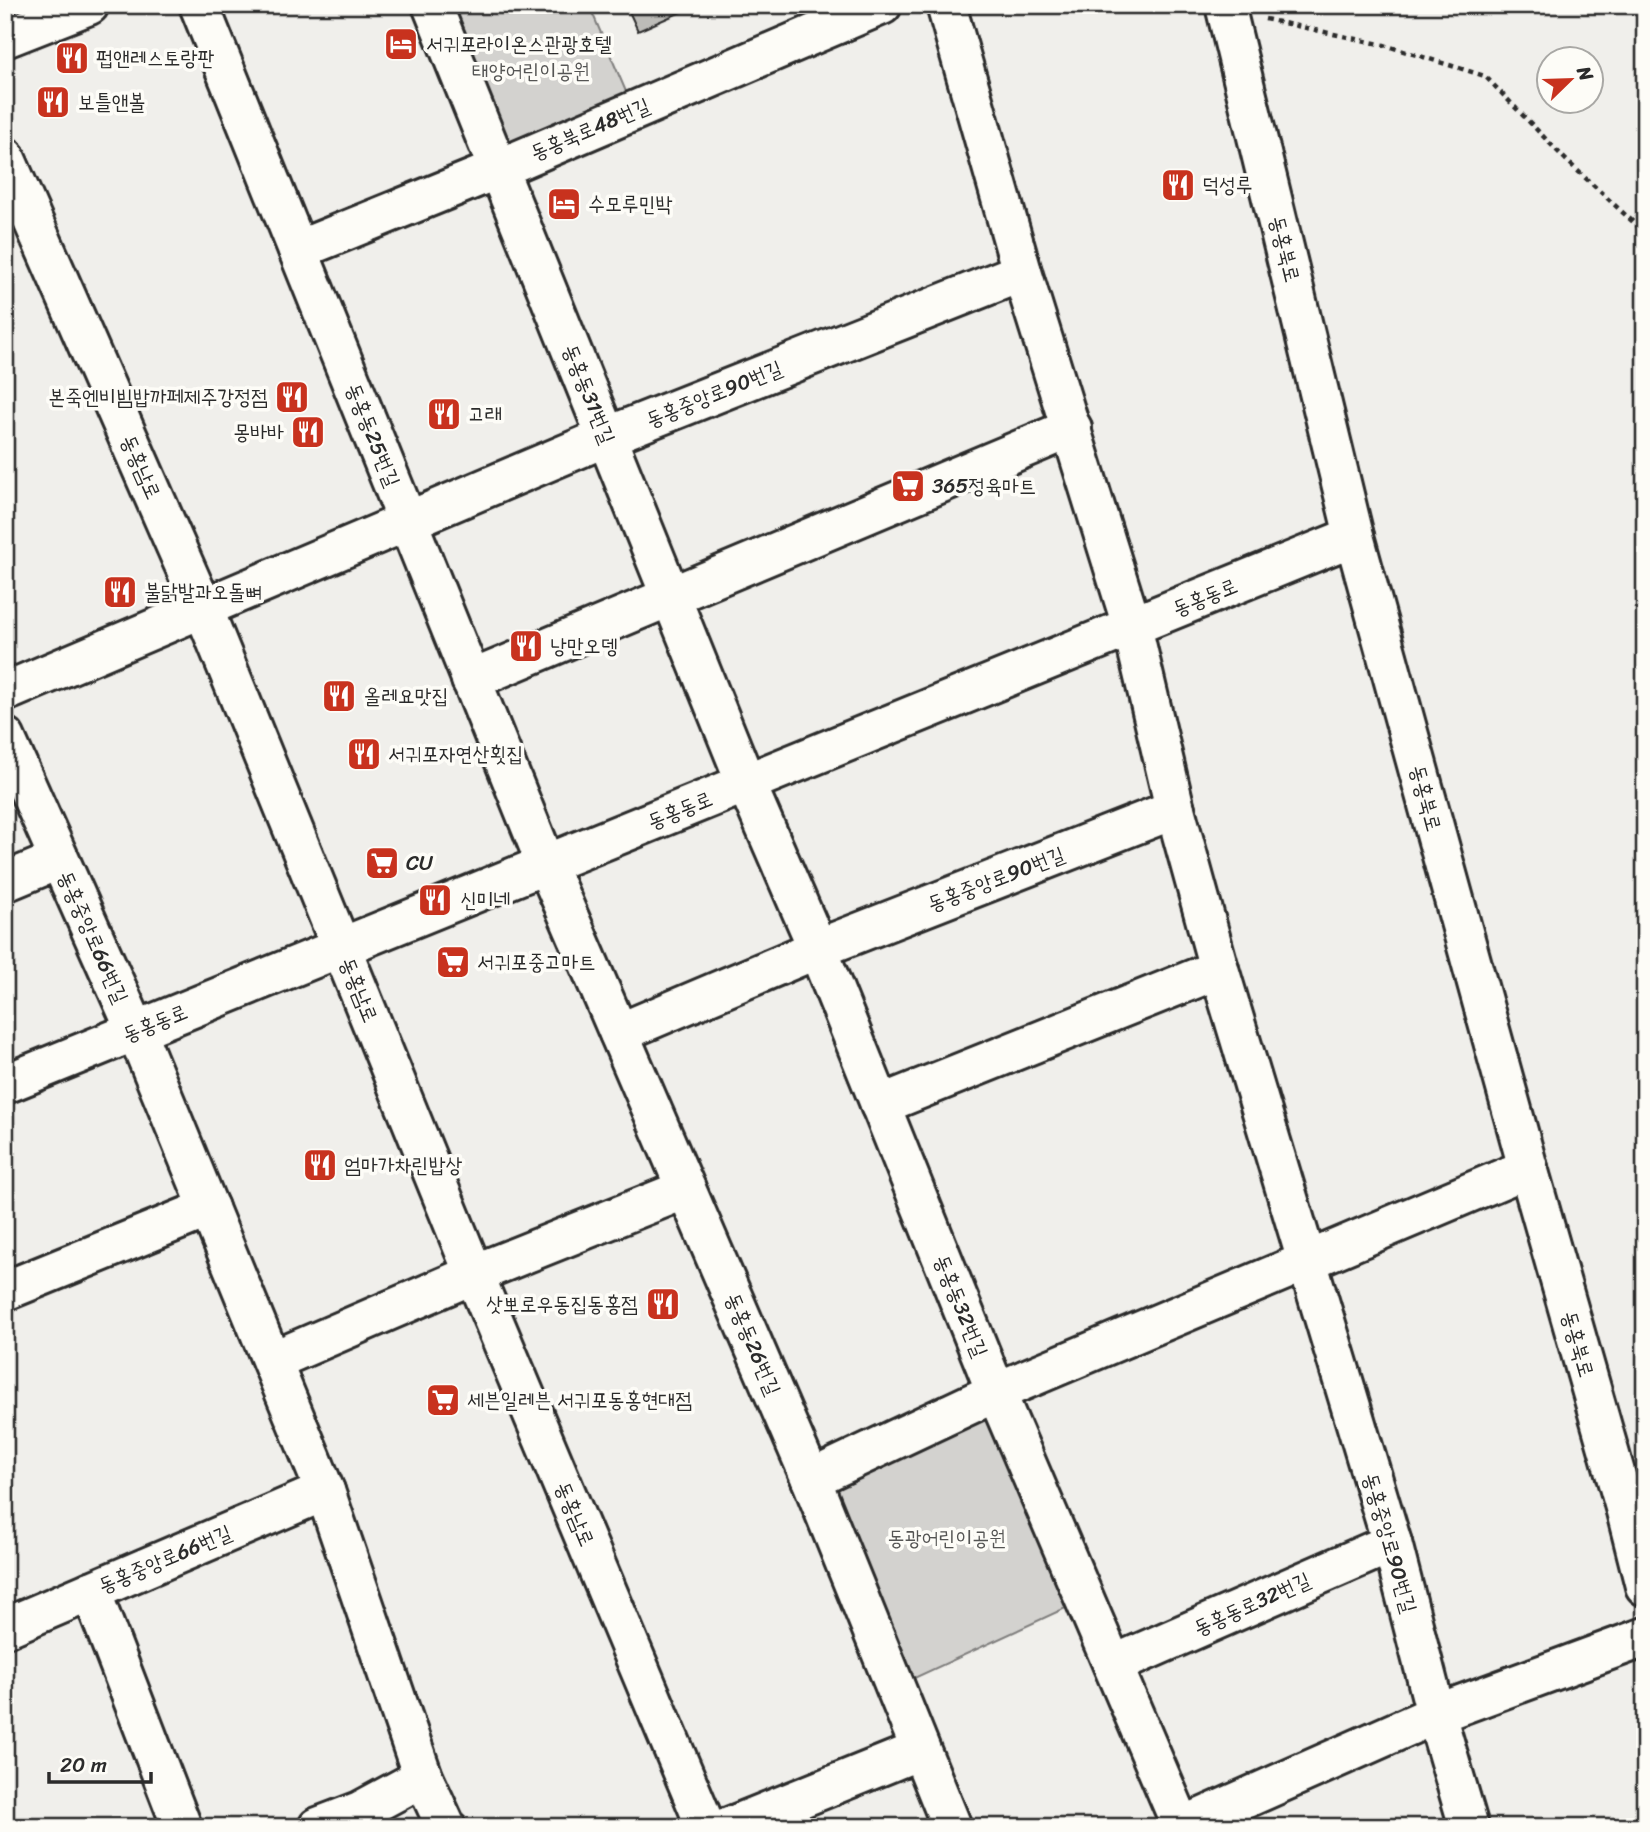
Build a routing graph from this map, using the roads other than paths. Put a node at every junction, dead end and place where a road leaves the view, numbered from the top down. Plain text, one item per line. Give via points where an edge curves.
1 (89, 5) edge
2 (199, 5) edge
3 (432, 5) edge
4 (882, 5) edge
5 (946, 5) edge
6 (1226, 8) edge
7 (5, 38) edge
8 (5, 158) edge
9 (498, 169) junction
10 (298, 250) junction
11 (1022, 272) junction
12 (1072, 428) junction
13 (606, 437) junction
14 (408, 520) junction
15 (1354, 536) junction
16 (670, 597) junction
17 (203, 608) junction
18 (1132, 626) junction
19 (471, 680) junction
20 (5, 692) edge
21 (5, 737) edge
22 (746, 783) junction
23 (1175, 809) junction
24 (58, 860) junction
25 (546, 864) junction
26 (5, 882) edge
27 (342, 947) junction
28 (817, 949) junction
29 (1220, 969) junction
30 (136, 1031) junction
31 (619, 1033) junction
32 (5, 1084) edge
33 (880, 1105) junction
34 (1528, 1168) junction
35 (686, 1189) junction
36 (209, 1208) junction
37 (1306, 1260) junction
38 (474, 1274) junction
39 (5, 1291) edge
40 (272, 1361) junction
41 (996, 1392) junction
42 (811, 1479) junction
43 (325, 1490) junction
44 (1392, 1543) junction
45 (1645, 1586) edge
46 (91, 1591) junction
47 (5, 1628) edge
48 (1645, 1637) edge
49 (1113, 1665) junction
50 (1436, 1714) junction
51 (920, 1750) junction
52 (423, 1777) junction
53 (182, 1827) edge
54 (318, 1827) edge
55 (446, 1827) edge
56 (698, 1827) edge
57 (729, 1827) edge
58 (952, 1827) edge
59 (1181, 1827) edge
60 (1469, 1827) edge

1 - 7 street
2 - 10 street, 동홍동25번길
3 - 9 street, 동홍동31번길
4 - 9 street, 동홍북로48번길
5 - 11 street, 동홍중앙로90번길
6 - 15 street, 동홍북로
8 - 17 street, 동홍남로
9 - 10 street, 동홍북로48번길
9 - 13 street, 동홍동31번길
10 - 14 street, 동홍동25번길
11 - 12 street, 동홍중앙로90번길
11 - 13 street, 동홍중앙로90번길
12 - 16 street
12 - 18 street, 동홍중앙로90번길
13 - 14 street, 동홍중앙로90번길
13 - 16 street, 동홍동31번길
14 - 17 street, 동홍중앙로90번길
14 - 19 street, 동홍동25번길
15 - 18 street, 동홍동로
15 - 34 street, 동홍북로
16 - 19 street
16 - 22 street, 동홍동31번길
17 - 20 street, 동홍중앙로90번길
17 - 27 street, 동홍남로
18 - 22 street, 동홍동로
18 - 23 street, 동홍중앙로90번길
19 - 25 street, 동홍동25번길
21 - 24 street, 동홍중앙로66번길
22 - 25 street, 동홍동로
22 - 28 street, 동홍동32번길
23 - 28 street, 동홍중앙로90번길
23 - 29 street, 동홍중앙로90번길
24 - 26 street, 동홍중앙로66번길
24 - 30 street, 동홍중앙로66번길
25 - 27 street, 동홍동로
25 - 31 street, 동홍동26번길
27 - 30 street, 동홍동로
27 - 38 street, 동홍남로
28 - 31 street, 동홍중앙로90번길
28 - 33 street, 동홍동32번길
29 - 33 street
29 - 37 street, 동홍중앙로90번길
30 - 32 street, 동홍동로
30 - 36 street, 동홍중앙로66번길
31 - 35 street, 동홍동26번길
33 - 41 street, 동홍동32번길
34 - 37 street
34 - 45 street, 동홍북로
35 - 38 street
35 - 42 street, 동홍동26번길
36 - 39 street
36 - 40 street, 동홍중앙로66번길
37 - 41 street
37 - 44 street, 동홍중앙로90번길
38 - 40 street
38 - 56 street, 동홍남로 via 701,1815
40 - 43 street, 동홍중앙로66번길
41 - 42 street
41 - 49 street, 동홍동32번길
42 - 51 street, 동홍동26번길
43 - 46 street, 동홍중앙로66번길
43 - 52 street, 동홍중앙로66번길
44 - 49 street, 동홍동로32번길
44 - 50 street, 동홍중앙로90번길
46 - 47 street, 동홍중앙로66번길
46 - 53 street
48 - 50 street
49 - 59 street, 동홍동32번길
50 - 59 street
50 - 60 street, 동홍중앙로90번길
51 - 57 street
51 - 58 street, 동홍동26번길
52 - 54 street via 360,1811
52 - 55 street, 동홍중앙로66번길

